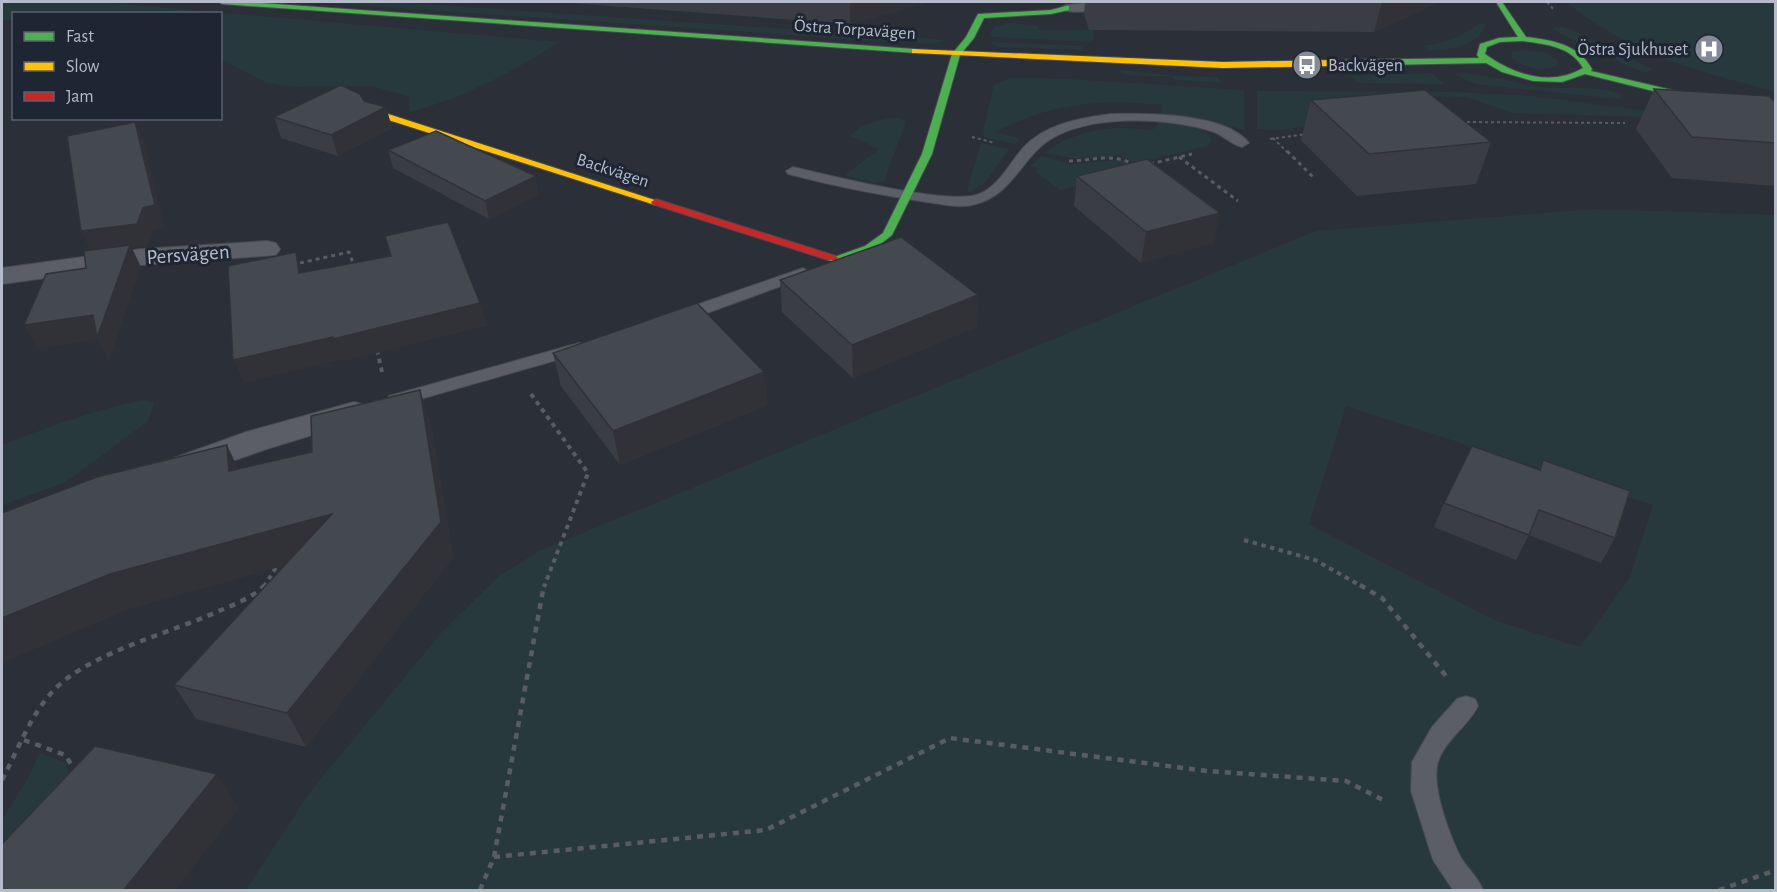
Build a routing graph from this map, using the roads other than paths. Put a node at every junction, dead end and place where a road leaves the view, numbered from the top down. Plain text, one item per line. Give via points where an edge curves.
1 (222, 2) edge
2 (1085, 2) edge
3 (1110, 2) edge
4 (1499, 2) edge
5 (1066, 8) junction
6 (1523, 39) junction
7 (956, 54) junction
8 (1486, 60) junction
9 (1585, 72) junction
10 (1776, 110) edge
11 (379, 114) edge
12 (1242, 143) road end
13 (793, 171) dead end
14 (908, 195) junction
15 (267, 249) road end
16 (837, 260) junction
17 (2, 276) edge
18 (660, 324) edge
19 (592, 345) edge
20 (390, 402) joint
21 (161, 475) edge
22 (1466, 706) road end
23 (1469, 891) edge

1 - 7 street, Östra Torpavägen
2 - 5 lane
3 - 5 lane
4 - 6 street
5 - 7 street via 981,15 970,38
6 - 8 street via 1498,40 1483,46 1481,55
6 - 9 street via 1574,52 1585,60
7 - 8 street, Östra Torpavägen via 1223,65
7 - 14 street via 927,154
8 - 9 street via 1512,73 1537,78 1572,78
9 - 10 street via 1689,97
11 - 16 street, Backvägen
12 - 14 lane via 1201,125 1139,118 1089,121 1048,134 1034,144 1008,179 989,196 970,201
13 - 14 lane
14 - 16 street via 887,235 869,248
15 - 17 street, Persvägen via 141,257
16 - 18 lane
19 - 20 lane
20 - 21 street via 258,440
22 - 23 lane via 1425,762 1424,791 1447,860

